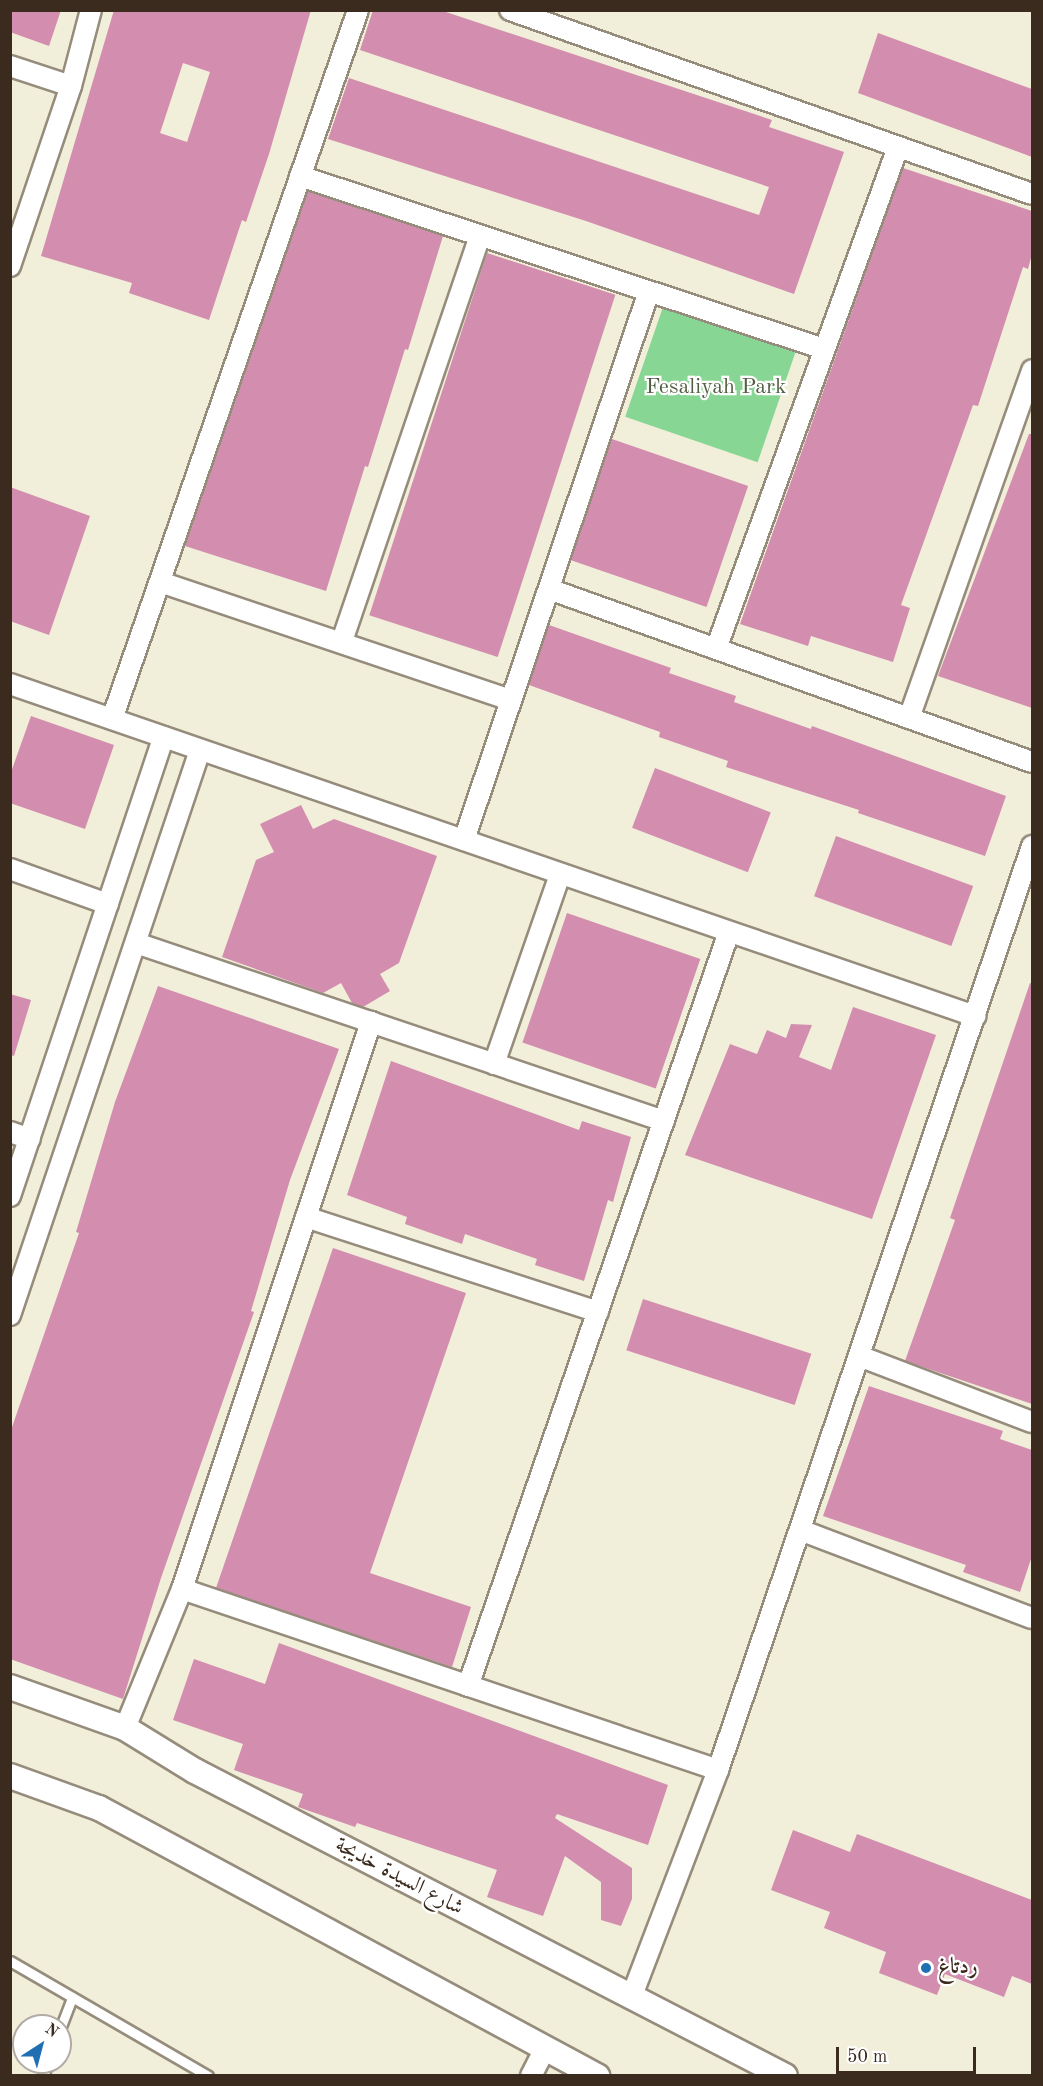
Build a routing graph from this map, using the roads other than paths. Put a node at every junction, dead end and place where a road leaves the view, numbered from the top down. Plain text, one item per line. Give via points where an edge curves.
1 (91, 10) edge
2 (358, 10) edge
3 (510, 10) edge
4 (10, 66) edge
5 (71, 86) junction
6 (898, 147) junction
7 (300, 176) junction
8 (1032, 194) edge
9 (480, 236) junction
10 (10, 266) edge
11 (649, 291) junction
12 (824, 349) junction
13 (1032, 374) edge
14 (160, 582) junction
15 (549, 589) junction
16 (342, 641) junction
17 (716, 649) junction
18 (10, 684) edge
19 (511, 700) junction
20 (909, 718) junction
21 (112, 719) junction
22 (164, 737) junction
23 (201, 750) junction
24 (1032, 762) edge
25 (464, 840) junction
26 (1032, 846) edge
27 (10, 869) edge
28 (561, 874) junction
29 (108, 904) junction
30 (729, 932) junction
31 (136, 943) junction
32 (975, 1016) junction
33 (371, 1022) junction
34 (494, 1064) junction
35 (664, 1120) junction
36 (10, 1132) edge
37 (30, 1139) junction
38 (10, 1196) edge
39 (306, 1218) junction
40 (598, 1312) junction
41 (10, 1315) edge
42 (859, 1356) junction
43 (1032, 1422) edge
44 (800, 1530) junction
45 (182, 1589) junction
46 (1032, 1618) edge
47 (468, 1686) junction
48 (10, 1687) edge
49 (125, 1728) junction
50 (718, 1770) junction
51 (10, 1776) edge
52 (10, 1961) edge
53 (72, 1997) junction
54 (631, 1998) junction
55 (66, 2014) edge
56 (545, 2049) junction
57 (208, 2076) edge
58 (531, 2076) edge
59 (597, 2076) edge
60 (785, 2076) edge

1 - 5 street
2 - 7 street
3 - 6 street
4 - 5 street
5 - 10 street
6 - 8 street
6 - 12 street
7 - 9 street
7 - 14 street
9 - 11 street
9 - 16 street
11 - 12 street
11 - 15 street
12 - 17 street
13 - 20 street
14 - 16 street
14 - 21 street
15 - 17 street
15 - 19 street
16 - 19 street
17 - 20 street
18 - 21 street
19 - 25 street
20 - 24 street
21 - 22 street
22 - 23 street
22 - 29 street
23 - 25 street
23 - 31 street
25 - 28 street
26 - 32 street
27 - 29 street
28 - 30 street
28 - 34 street
29 - 37 street
30 - 32 street
30 - 35 street
31 - 33 street
31 - 41 street
32 - 42 street
33 - 34 street
33 - 39 street
34 - 35 street
35 - 40 street
36 - 37 street
37 - 38 street
39 - 40 street
39 - 45 street
40 - 47 street
42 - 43 street
42 - 44 street
44 - 46 street
44 - 50 street
45 - 47 street
45 - 49 street
47 - 50 street
48 - 49 street, شارع السيدة خديجة
49 - 54 street, شارع السيدة خديجة via 195,1771
50 - 54 street
51 - 56 street via 99,1808
52 - 53 lane
53 - 55 lane
53 - 57 lane
54 - 60 street, شارع السيدة خديجة
56 - 58 street
56 - 59 street

